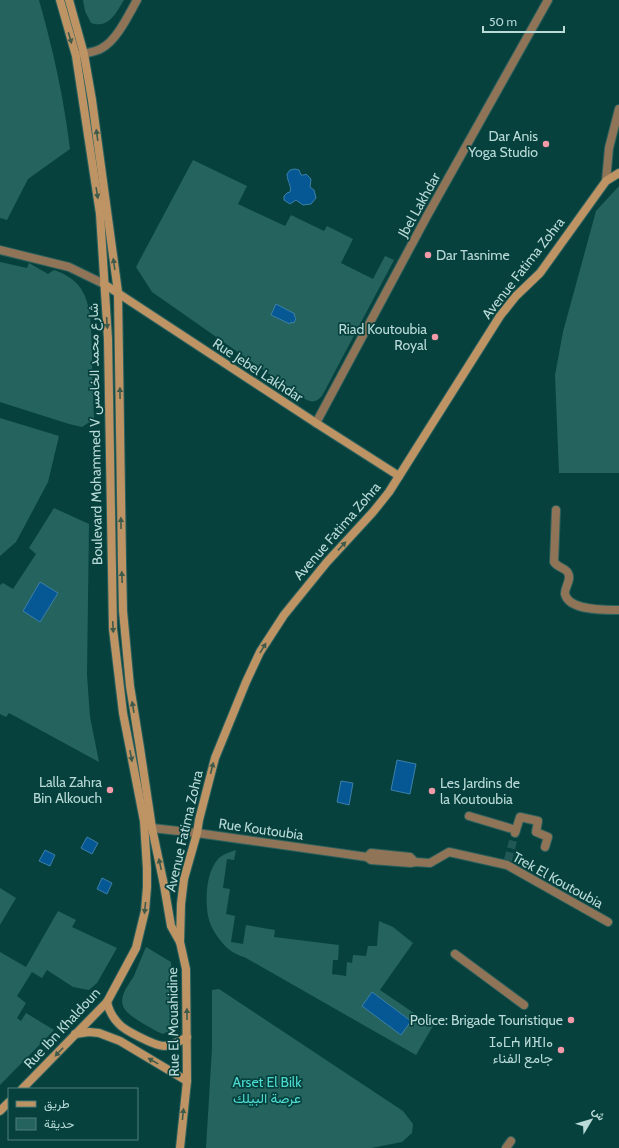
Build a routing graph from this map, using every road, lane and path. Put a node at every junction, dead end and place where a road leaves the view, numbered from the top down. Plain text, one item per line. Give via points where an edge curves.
1 (60, 0) edge
2 (69, 0) edge
3 (137, 0) edge
4 (548, 0) edge
5 (84, 54) junction
6 (76, 56) junction
7 (619, 109) edge
8 (619, 173) edge
9 (606, 181) junction
10 (0, 250) edge
11 (104, 284) junction
12 (118, 292) junction
13 (316, 424) junction
14 (399, 476) junction
15 (556, 510) dead end
16 (619, 610) edge
17 (469, 816) dead end
18 (152, 828) junction
19 (197, 833) junction
20 (545, 847) dead end
21 (449, 852) joint
22 (147, 869) joint
23 (608, 922) dead end
24 (180, 942) junction
25 (455, 954) dead end
26 (107, 1002) junction
27 (524, 1006) dead end
28 (75, 1034) junction
29 (187, 1038) junction
30 (187, 1081) junction
31 (23, 1088) edge
32 (8, 1103) edge
33 (0, 1111) edge
34 (180, 1148) edge

1 -> 6 main road, Boulevard Mohammed V شارع محمد الخامس
2 - 5 main road, Boulevard Mohammed V شارع محمد الخامس
3 - 5 street via 109,43
4 - 13 street, Jbel Lakhdar via 427,216
5 - 6 street
12 -> 5 main road, Boulevard Mohammed V شارع محمد الخامس
6 -> 11 main road, Boulevard Mohammed V شارع محمد الخامس via 100,214
7 - 9 street via 609,148
8 - 9 main road
9 - 14 main road, Avenue Fatima Zohra via 540,273 500,316
10 - 11 street via 69,267
11 - 12 main road, Rue Jebel Lakhdar
11 -> 22 main road, Boulevard Mohammed V شارع محمد الخامس via 108,339 113,628 123,713 144,821
12 - 13 main road, Rue Jebel Lakhdar
18 -> 12 main road, Boulevard Mohammed V شارع محمد الخامس via 130,686 123,611
13 - 14 main road, Rue Jebel Lakhdar
19 -> 14 main road, Avenue Fatima Zohra via 215,758 260,652 293,603 373,512
15 - 16 street via 554,562 568,572 565,592 568,599 589,609
17 - 20 street via 515,832 520,817 538,821 536,832 548,837
18 - 19 street, Rue Koutoubia
24 -> 18 main road, Rue El Mouahidine via 171,926
19 - 21 street, Rue Koutoubia via 367,857 371,853 410,857 414,862 430,863
19 - 24 main road, Avenue Fatima Zohra via 183,885
21 - 23 street, Trek El Koutoubia via 507,862
22 -> 26 main road, Rue Ibn Khaldoun via 145,911 139,940 132,958
29 -> 24 main road, Rue El Mouahidine via 186,969
25 - 27 street
26 - 28 main road, Rue Ibn Khaldoun
26 - 29 main road via 110,1013 120,1026 152,1044 164,1046
30 -> 28 main road via 120,1041 99,1033
28 -> 31 main road, Rue Ibn Khaldoun
29 - 30 main road, Rue El Mouahidine
34 -> 30 main road, Rue El Mouahidine
32 - 33 main road

